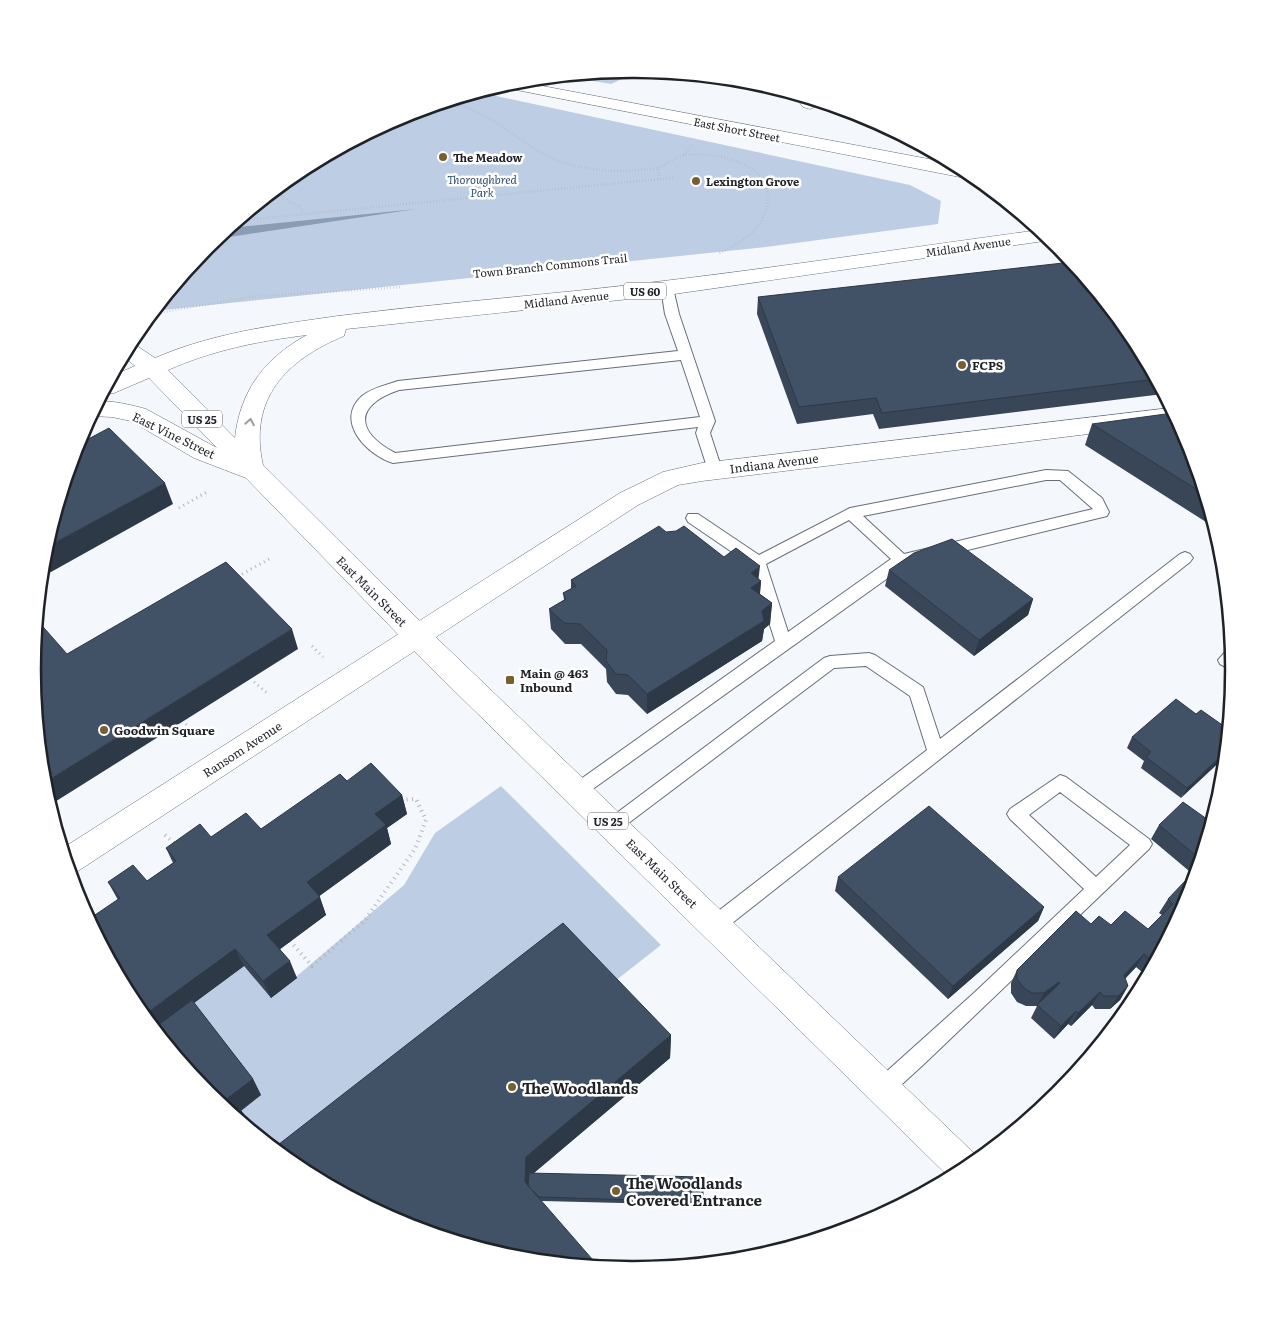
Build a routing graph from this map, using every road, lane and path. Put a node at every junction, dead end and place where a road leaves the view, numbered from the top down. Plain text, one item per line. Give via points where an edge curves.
1 (525, 88) edge
2 (459, 104) edge
3 (697, 140) dead end
4 (684, 155) junction
5 (658, 168) junction
6 (949, 169) edge
7 (674, 178) dead end
8 (660, 179) junction
9 (281, 194) edge
10 (303, 214) junction
11 (254, 219) dead end
12 (1034, 236) edge
13 (721, 257) dead end
14 (404, 287) dead end
15 (667, 288) junction
16 (162, 312) edge
17 (370, 319) junction
18 (134, 353) edge
19 (686, 355) junction
20 (151, 368) junction
21 (116, 384) edge
22 (101, 409) edge
23 (1168, 417) edge
24 (708, 421) junction
25 (252, 470) junction
26 (715, 470) junction
27 (207, 492) dead end
28 (179, 508) dead end
29 (850, 513) junction
30 (693, 518) dead end
31 (271, 558) dead end
32 (1185, 558) dead end
33 (901, 560) junction
34 (758, 562) junction
35 (242, 574) dead end
36 (418, 637) junction
37 (784, 644) junction
38 (312, 646) dead end
39 (324, 657) dead end
40 (254, 682) edge
41 (267, 693) dead end
42 (186, 724) edge
43 (199, 736) dead end
44 (936, 752) junction
45 (577, 791) junction
46 (394, 800) edge
47 (612, 826) junction
48 (161, 831) dead end
49 (182, 850) edge
50 (73, 858) edge
51 (1096, 889) junction
52 (715, 925) junction
53 (290, 941) edge
54 (883, 1088) junction
55 (960, 1163) edge

1 - 6 main road, East Short Street
2 - 5 path via 483,112 532,146 570,164 607,172
3 - 4 path
4 - 5 path
4 - 13 path via 724,157 757,174 766,184 765,212 756,229 712,258
5 - 8 path
7 - 8 path
8 - 10 path
9 - 10 path via 301,207
10 - 11 path
12 - 15 main road, Midland Avenue / US 60
14 - 16 path via 250,297
15 - 17 main road, Midland Avenue / US 60
15 - 19 lane
17 - 20 main road, Midland Avenue / US 60 via 240,338 188,352
25 -> 17 main road via 246,440 253,404 272,371 317,338
18 - 20 main road, East Main Street / US 25
19 - 24 lane
19 - 24 lane via 398,386 378,393 363,404 358,418 360,433 380,452 393,458
20 - 21 main road
20 - 25 main road, East Main Street / US 25
22 - 25 main road, East Vine Street via 138,415 203,452
23 - 26 main road, Indiana Avenue
24 - 26 lane via 703,433
25 - 36 main road, East Main Street / US 25
26 - 36 main road, Indiana Avenue via 672,478 629,499
27 - 28 path
29 - 33 lane
29 - 33 lane via 1046,475 1062,475 1097,502 1102,512
29 - 34 lane
30 - 34 lane
31 - 35 path
32 - 44 lane
33 - 37 lane
34 - 37 lane
36 - 45 main road, East Main Street / US 25
36 - 50 main road, Ransom Avenue
37 - 45 lane
38 - 39 path
40 - 41 path
42 - 43 path
44 - 47 lane via 917,692 869,659 830,662
44 - 52 lane
45 - 47 main road, East Main Street / US 25
46 - 53 path via 416,799 426,820 415,849 365,920 312,966
47 - 52 main road, East Main Street / US 25
48 - 49 path
51 - 51 lane via 1143,844 1060,782 1016,814
51 - 54 lane via 917,1060
52 - 54 main road, East Main Street / US 25
54 - 55 main road, East Main Street / US 25

